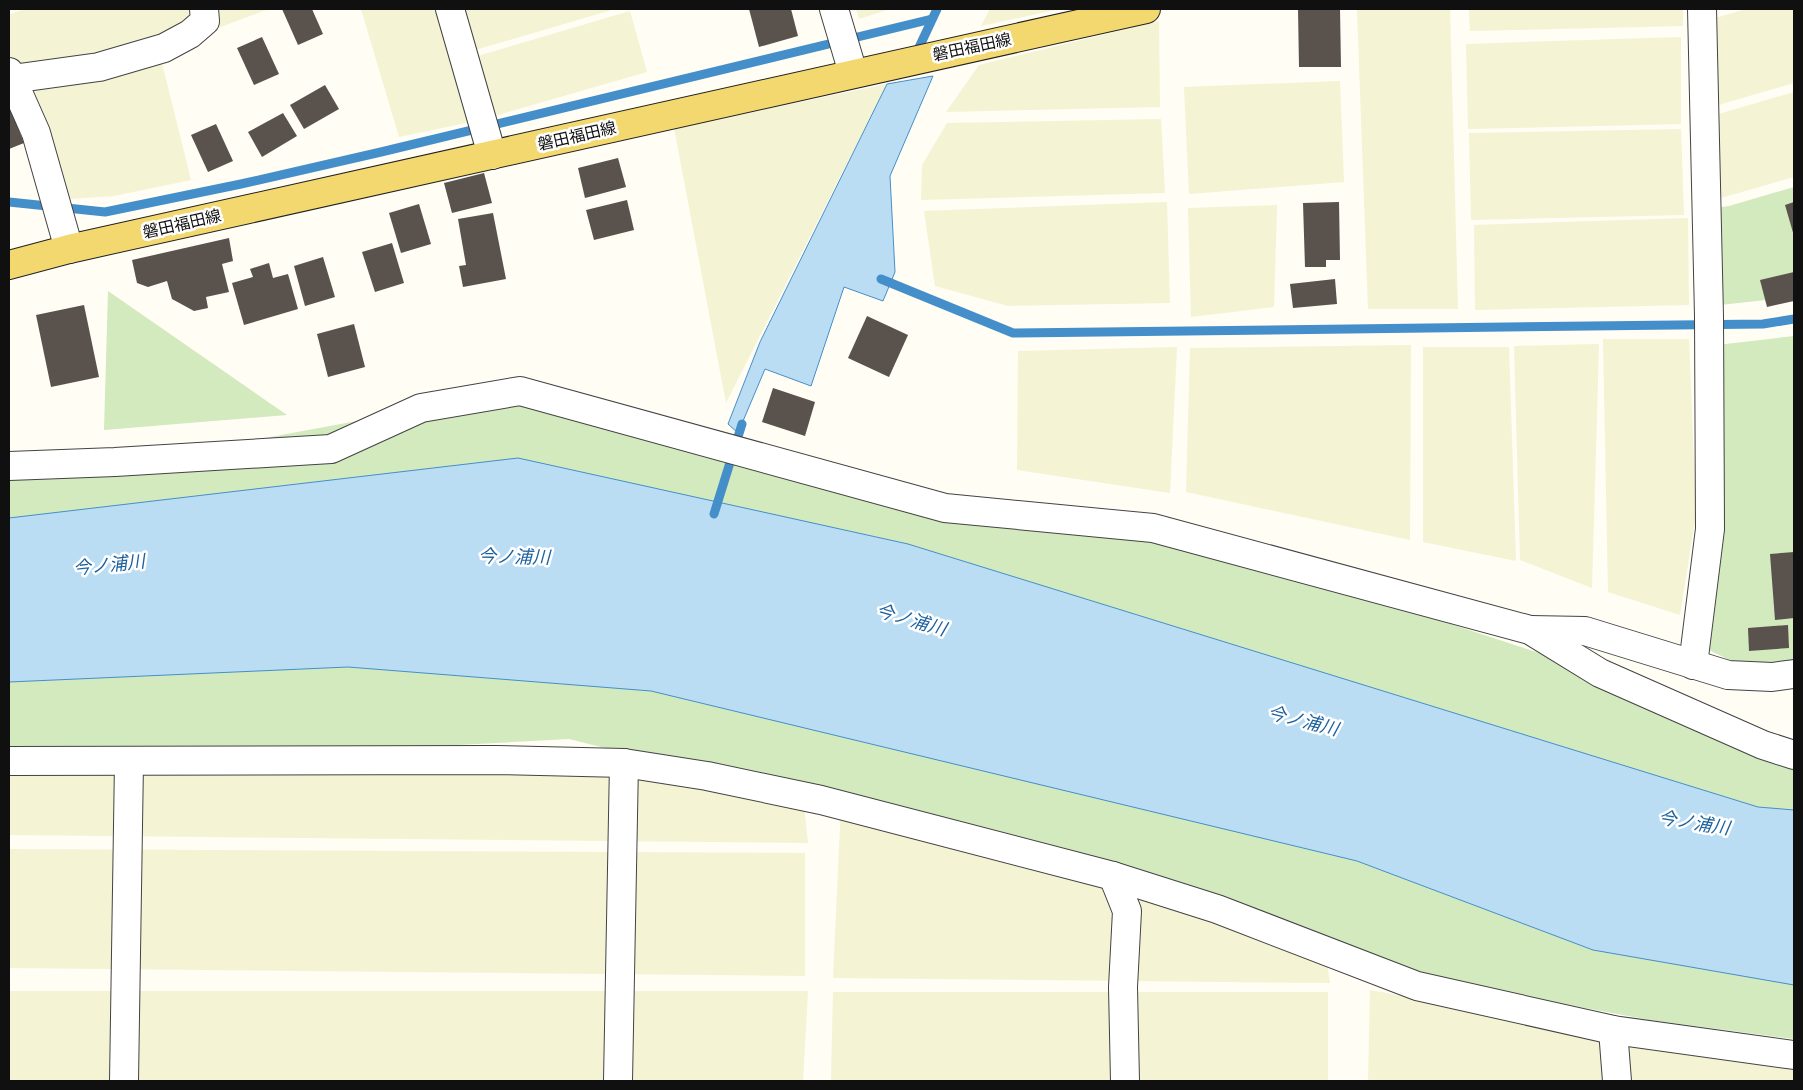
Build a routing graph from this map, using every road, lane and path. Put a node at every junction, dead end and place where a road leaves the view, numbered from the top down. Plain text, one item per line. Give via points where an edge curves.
1 (204, 9) edge
2 (450, 9) edge
3 (834, 9) edge
4 (1146, 9) edge
5 (1702, 9) edge
6 (853, 73) junction
7 (10, 76) edge
8 (492, 155) junction
9 (70, 249) junction
10 (9, 265) edge
11 (9, 466) edge
12 (1530, 630) junction
13 (1693, 665) junction
14 (1794, 674) edge
15 (1794, 755) edge
16 (9, 761) edge
17 (128, 762) junction
18 (624, 764) junction
19 (1113, 876) junction
20 (1613, 1030) junction
21 (1794, 1055) edge
22 (124, 1081) edge
23 (618, 1081) edge
24 (1124, 1081) edge
25 (1617, 1081) edge

1 - 7 street via 205,21 190,34 164,48 99,67
2 - 8 street
3 - 6 street
4 - 6 main road, 磐田福田線
5 - 13 street via 1710,529
6 - 8 main road, 磐田福田線
7 - 9 street via 36,133
8 - 9 main road, 磐田福田線
9 - 10 main road, 磐田福田線
11 - 12 street via 331,449 420,408 520,391 945,508 1153,528
12 - 13 street via 1585,631
12 - 15 street via 1600,673 1763,746
13 - 14 street via 1728,675 1772,677
16 - 17 street
17 - 18 street via 494,760
17 - 22 street
18 - 19 street via 706,776 821,800
18 - 23 street
19 - 20 street via 1217,909 1417,986
19 - 24 street via 1127,911 1123,987
20 - 21 street
20 - 25 street

